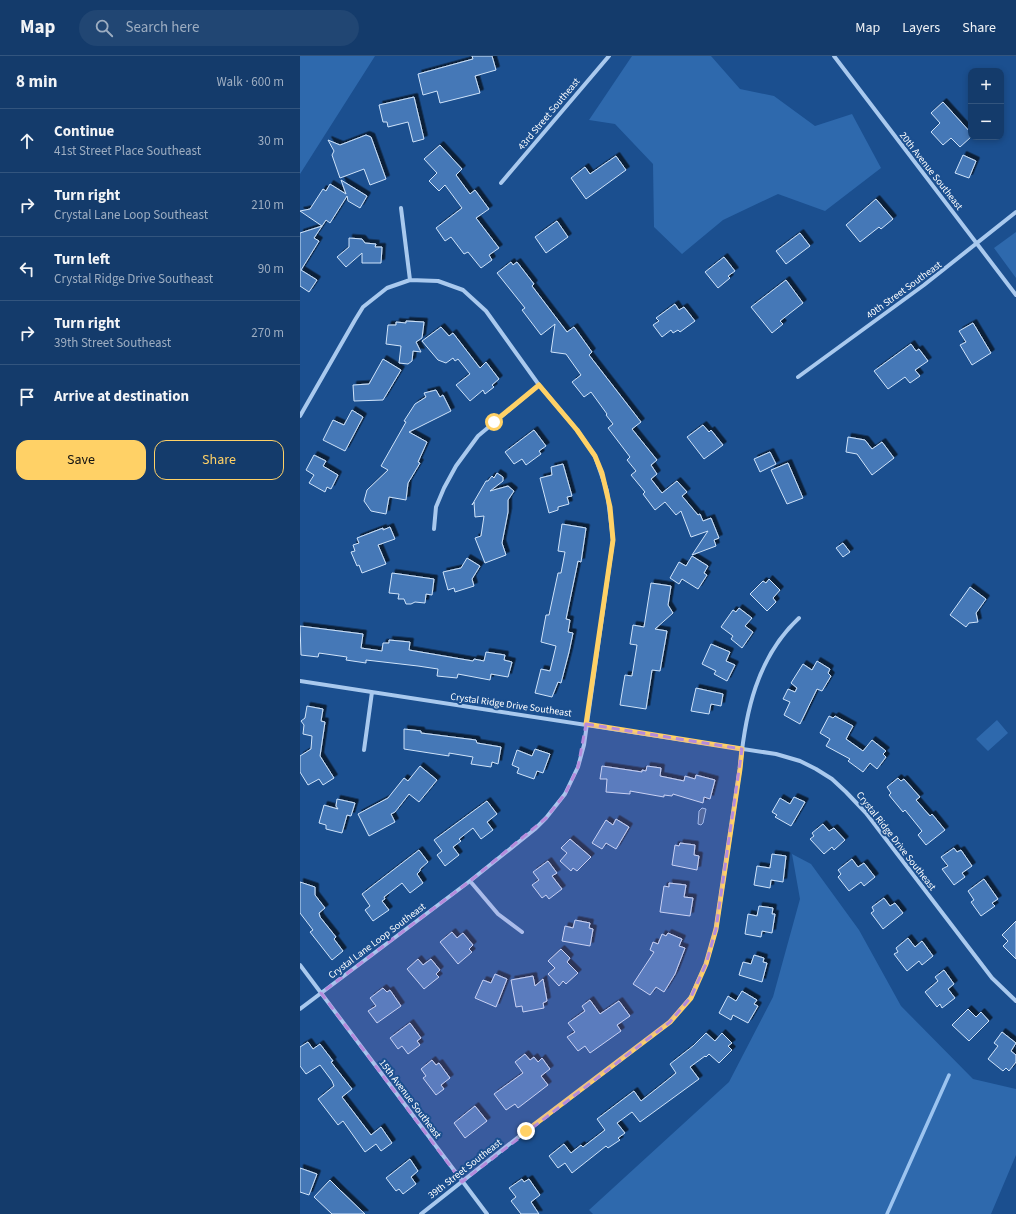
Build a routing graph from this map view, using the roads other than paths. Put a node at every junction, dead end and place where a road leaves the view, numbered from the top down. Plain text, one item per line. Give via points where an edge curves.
1 (609, 56) edge
2 (834, 56) edge
3 (501, 183) dead end
4 (401, 208) dead end
5 (1016, 212) edge
6 (977, 242) junction
7 (410, 280) junction
8 (1016, 295) edge
9 (798, 377) dead end
10 (539, 385) junction
11 (300, 416) edge
12 (434, 529) dead end
13 (799, 618) dead end
14 (300, 681) edge
15 (372, 692) junction
16 (586, 724) junction
17 (742, 749) junction
18 (364, 750) dead end
19 (470, 881) junction
20 (522, 932) dead end
21 (300, 965) edge
22 (321, 993) junction
23 (1016, 1002) edge
24 (300, 1009) edge
25 (462, 1182) junction
26 (421, 1214) edge
27 (487, 1214) edge

1 - 3 street, 43rd Street Southeast
2 - 6 street, 20th Avenue Southeast
4 - 7 street
5 - 6 street, 40th Street Southeast
6 - 8 street, 20th Avenue Southeast
6 - 9 street, 40th Street Southeast via 924,285
7 - 10 street, Crystal Lane Loop Southeast via 424,279 464,290 486,311
7 - 11 street, Crystal Lane Loop Southeast via 387,288 363,307
10 - 12 street via 478,436 456,466 436,506
10 - 16 street, Crystal Lane Loop Southeast via 595,456 610,507 613,540
13 - 17 street, 39th Street Southeast via 780,637 758,675
14 - 15 street, Crystal Ridge Drive Southeast
15 - 16 street, Crystal Ridge Drive Southeast
15 - 18 street
16 - 17 street, Crystal Ridge Drive Southeast
16 - 19 street, Crystal Lane Loop Southeast via 578,767 559,803 535,829
17 - 23 street, Crystal Ridge Drive Southeast via 800,761 832,779 866,813 992,978
17 - 25 street, 39th Street Southeast via 716,929 706,964 691,998 670,1022
19 - 20 street via 498,914
19 - 22 street, Crystal Lane Loop Southeast
21 - 22 street
22 - 24 street, Crystal Lane Loop Southeast
22 - 25 street, 15th Avenue Southeast
25 - 26 street, 39th Street Southeast
25 - 27 street, 15th Avenue Southeast

